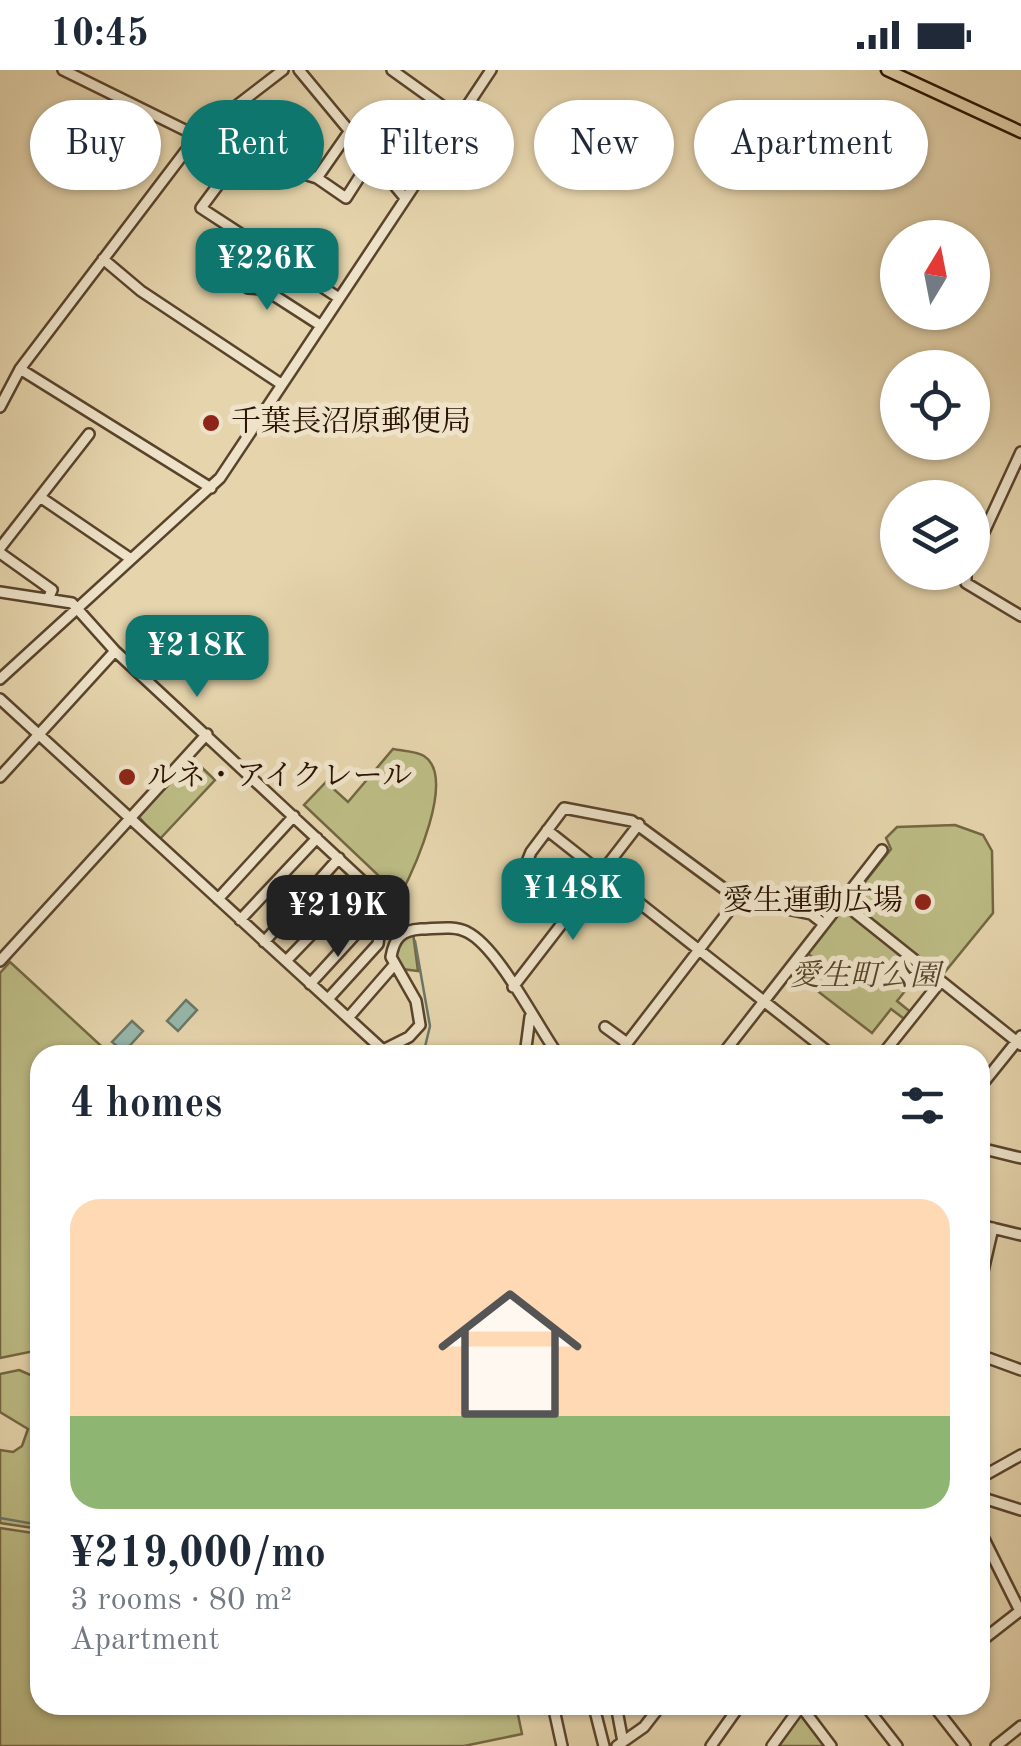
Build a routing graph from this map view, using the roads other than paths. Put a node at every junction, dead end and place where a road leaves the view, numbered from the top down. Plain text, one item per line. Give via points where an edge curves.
1 (63, 70) edge
2 (282, 70) edge
3 (300, 70) edge
4 (392, 70) edge
5 (491, 70) edge
6 (887, 70) edge
7 (243, 100) edge
8 (434, 100) edge
9 (471, 100) edge
10 (344, 126) edge
11 (181, 128) edge
12 (1021, 132) edge
13 (344, 139) edge
14 (181, 158) edge
15 (324, 169) edge
16 (324, 182) edge
17 (214, 190) edge
18 (351, 190) edge
19 (398, 190) edge
20 (410, 190) edge
21 (405, 198) junction
22 (103, 259) junction
23 (233, 276) dead end
24 (339, 298) junction
25 (320, 325) junction
26 (20, 369) junction
27 (281, 384) junction
28 (0, 407) edge
29 (89, 434) dead end
30 (1021, 452) edge
31 (211, 488) junction
32 (40, 497) junction
33 (990, 519) edge
34 (0, 551) edge
35 (131, 559) junction
36 (979, 590) edge
37 (0, 592) edge
38 (49, 597) junction
39 (77, 608) junction
40 (1021, 616) edge
41 (115, 650) junction
42 (0, 679) edge
43 (0, 699) edge
44 (207, 734) junction
45 (40, 735) junction
46 (0, 777) edge
47 (294, 816) junction
48 (130, 819) junction
49 (639, 824) junction
50 (547, 830) junction
51 (318, 838) junction
52 (882, 850) dead end
53 (339, 858) junction
54 (601, 873) junction
55 (363, 881) junction
56 (218, 899) junction
57 (738, 899) junction
58 (842, 902) junction
59 (509, 906) dead end
60 (369, 919) junction
61 (240, 920) junction
62 (824, 924) junction
63 (264, 942) junction
64 (700, 950) junction
65 (1, 957) edge
66 (286, 961) junction
67 (396, 964) junction
68 (941, 981) junction
69 (310, 984) junction
70 (513, 987) junction
71 (328, 1000) junction
72 (764, 1001) junction
73 (530, 1017) junction
74 (348, 1018) junction
75 (605, 1026) dead end
76 (1020, 1041) edge
77 (627, 1043) joint
78 (378, 1045) edge
79 (393, 1045) edge
80 (526, 1045) edge
81 (551, 1045) edge
82 (730, 1045) edge
83 (819, 1045) edge
84 (890, 1045) edge
85 (990, 1076) edge
86 (990, 1150) edge
87 (1021, 1158) edge
88 (990, 1227) edge
89 (993, 1228) junction
90 (1021, 1236) edge
91 (990, 1241) edge
92 (990, 1359) edge
93 (1021, 1370) edge
94 (1021, 1455) edge
95 (990, 1472) edge
96 (990, 1500) edge
97 (1018, 1509) edge
98 (1021, 1520) edge
99 (990, 1551) edge
100 (1021, 1611) edge
101 (990, 1634) edge
102 (555, 1715) edge
103 (596, 1715) edge
104 (617, 1715) edge
105 (653, 1715) edge
106 (733, 1715) edge
107 (794, 1715) edge
108 (807, 1715) edge
109 (873, 1715) edge
110 (941, 1715) edge
111 (1021, 1726) edge
112 (620, 1744) edge
113 (562, 1746) edge
114 (604, 1746) edge
115 (711, 1746) edge
116 (772, 1746) edge
117 (831, 1746) edge
118 (897, 1746) edge
119 (965, 1746) edge
120 (996, 1746) edge

1 - 11 street
2 - 7 street
3 - 10 street
4 - 8 street
5 - 9 street
6 - 12 main road
13 - 15 street
14 - 22 street
16 - 18 street via 346,198
17 - 24 street via 201,208
19 - 21 street
20 - 21 street
21 - 24 street
22 - 26 street
22 - 27 street
23 - 25 street
24 - 25 street
25 - 27 street
26 - 28 street
26 - 31 street
27 - 31 street
29 - 32 street
30 - 33 street
31 - 35 street
32 - 34 street
32 - 35 street
34 - 38 street via 52,590
35 - 39 street
36 - 40 street
37 - 38 street
38 - 39 street
39 - 41 street
39 - 42 street
41 - 44 street
41 - 45 street
43 - 45 street
44 - 47 street
44 - 48 street
45 - 46 street
45 - 48 street
47 - 51 street
47 - 56 street
48 - 56 street
48 - 65 street
49 - 50 street via 564,808
49 - 54 street
49 - 57 street
50 - 54 street
50 - 59 street
51 - 53 street
51 - 61 street
52 - 58 street
53 - 55 street
53 - 63 street
54 - 64 street
54 - 70 street
55 - 60 street via 385,902
55 - 66 street
56 - 61 street
57 - 62 street via 811,914
57 - 64 street
58 - 62 street
58 - 68 street
60 - 69 street
60 - 71 street via 380,929 378,944
61 - 63 street
62 - 72 street
63 - 66 street
64 - 72 street
64 - 77 street
66 - 69 street
67 - 70 street via 391,957 401,934 457,928 501,964
67 - 74 street
67 - 79 street via 416,1001 420,1025
68 - 76 street
68 - 84 street
69 - 71 street
70 - 73 street
71 - 74 street
72 - 82 street
72 - 83 street
73 - 80 street
73 - 81 street
74 - 78 street
75 - 77 street
76 - 85 street
86 - 87 street
88 - 89 street
89 - 90 street
89 - 91 street
92 - 93 street
94 - 95 street
96 - 97 street
97 - 98 street
99 - 100 street
100 - 101 street
102 - 113 street
103 - 114 street
104 - 112 street
105 - 112 street
106 - 115 street
107 - 116 street
108 - 117 street
109 - 118 street
110 - 119 street
111 - 120 street

